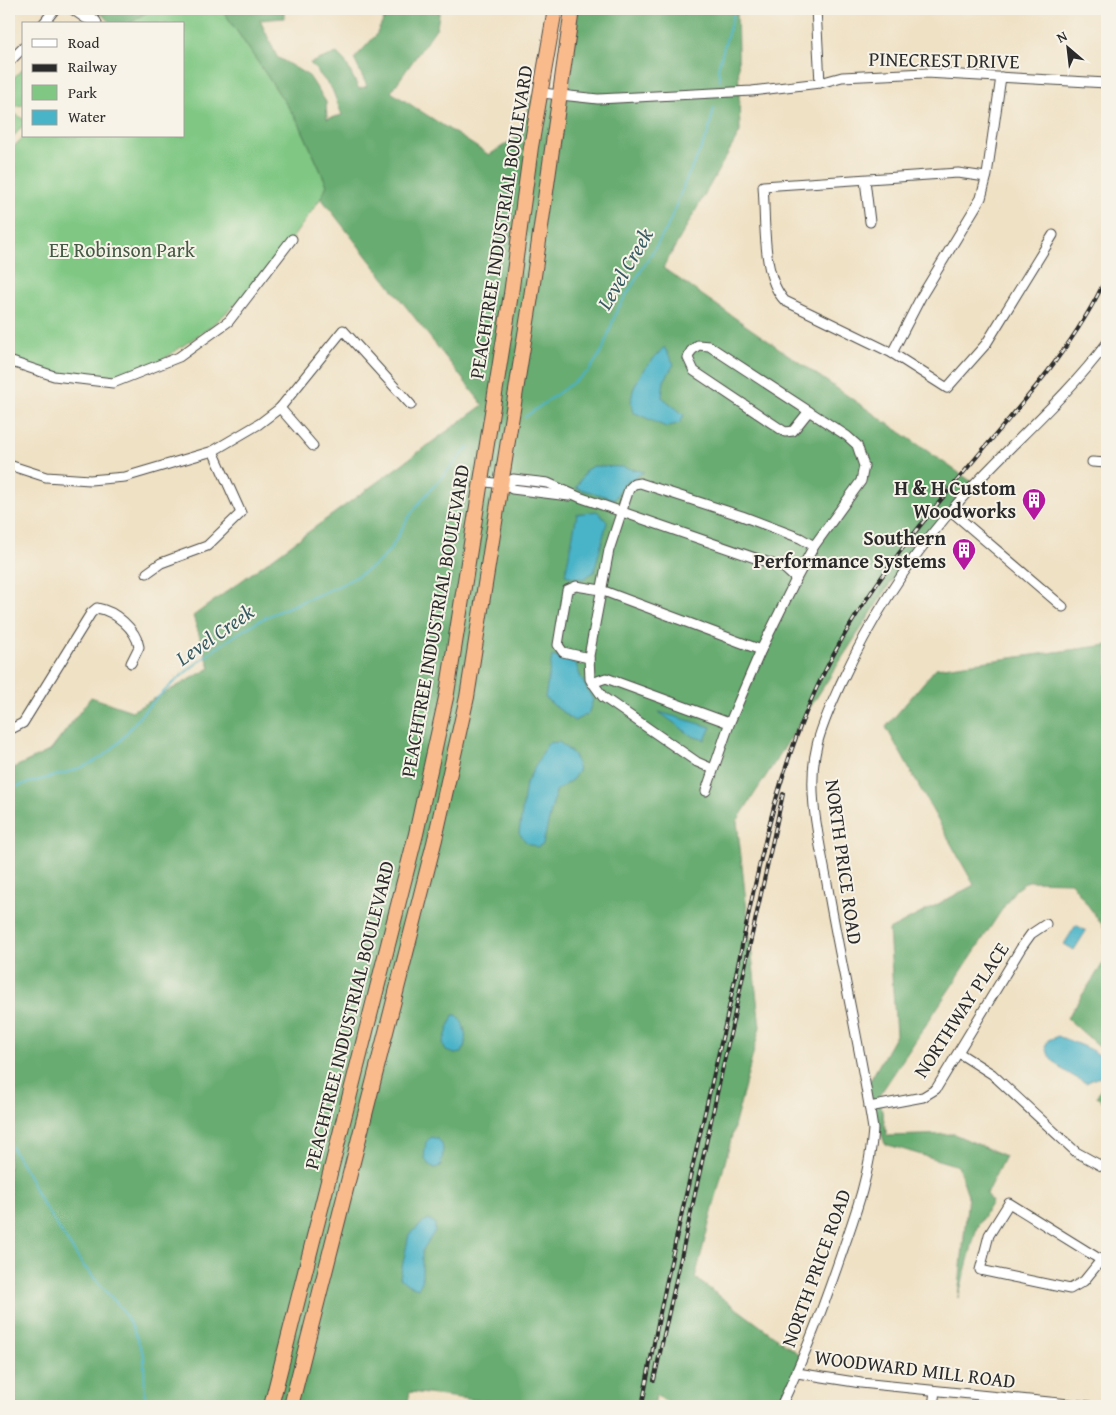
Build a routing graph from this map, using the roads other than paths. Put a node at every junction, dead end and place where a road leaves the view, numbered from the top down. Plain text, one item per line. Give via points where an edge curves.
1 (55, 9) edge
2 (72, 9) edge
3 (83, 9) edge
4 (555, 9) edge
5 (572, 9) edge
6 (816, 9) edge
7 (45, 22) edge
8 (22, 49) edge
9 (9, 62) edge
10 (1001, 77) junction
11 (1107, 82) edge
12 (820, 83) junction
13 (542, 92) junction
14 (560, 96) junction
15 (986, 177) junction
16 (865, 180) junction
17 (870, 222) dead end
18 (1053, 235) dead end
19 (292, 239) dead end
20 (1107, 343) edge
21 (892, 353) junction
22 (9, 361) edge
23 (411, 405) dead end
24 (280, 408) junction
25 (809, 412) junction
26 (313, 446) dead end
27 (213, 451) junction
28 (1092, 462) dead end
29 (1107, 463) edge
30 (9, 465) edge
31 (480, 481) junction
32 (504, 484) junction
33 (951, 511) junction
34 (622, 512) junction
35 (814, 546) junction
36 (147, 572) dead end
37 (796, 579) junction
38 (601, 590) junction
39 (1064, 608) dead end
40 (761, 650) junction
41 (589, 658) junction
42 (131, 664) dead end
43 (592, 683) junction
44 (730, 723) junction
45 (9, 730) edge
46 (713, 769) junction
47 (706, 791) dead end
48 (1046, 924) dead end
49 (959, 1052) junction
50 (869, 1107) junction
51 (1107, 1169) edge
52 (1104, 1262) edge
53 (797, 1373) junction
54 (935, 1391) junction
55 (1067, 1405) edge
56 (271, 1406) edge
57 (291, 1406) edge
58 (781, 1406) edge
59 (933, 1406) edge
60 (1089, 1406) edge

1 - 7 street
2 - 3 street via 97,22
4 - 13 highway, PEACHTREE INDUSTRIAL BOULEVARD
5 - 14 highway, PEACHTREE INDUSTRIAL BOULEVARD
6 - 12 street
8 - 9 street
10 - 11 street, PINECREST DRIVE
10 - 12 street, PINECREST DRIVE via 926,73 842,77
10 - 15 street
12 - 14 street, PINECREST DRIVE via 598,99
13 - 14 street, PINECREST DRIVE
13 - 31 highway, PEACHTREE INDUSTRIAL BOULEVARD via 530,147 511,294
14 - 32 highway, PEACHTREE INDUSTRIAL BOULEVARD
15 - 16 street via 958,173
15 - 21 street via 980,198
16 - 17 street
16 - 21 street via 763,186 770,271 775,291 785,301
18 - 21 street via 986,344 947,388
19 - 22 street via 229,320 180,357 113,383 54,376
20 - 33 street, NORTH PRICE ROAD via 1060,399
23 - 24 street via 343,330
24 - 26 street
24 - 27 street
25 - 25 street via 709,346 698,345 691,351 688,358 694,371 784,432 793,431
25 - 35 street via 857,445 864,466 862,481
27 - 30 street via 125,477 90,480 46,477
27 - 36 street via 241,513 207,546 161,563
28 - 29 street
31 - 32 street
31 - 56 highway, PEACHTREE INDUSTRIAL BOULEVARD via 447,693 418,825
32 - 34 street via 513,479 548,484
32 - 57 highway, PEACHTREE INDUSTRIAL BOULEVARD via 466,697 435,839
33 - 39 street
33 - 50 street, NORTH PRICE ROAD via 918,551 878,612 832,702 816,746 813,771 816,824
34 - 35 street via 629,489 640,483 742,516
34 - 37 street via 784,568
34 - 38 street via 608,550
35 - 37 street
37 - 40 street
38 - 40 street
38 - 41 street
38 - 41 street via 576,586 567,590 558,645 563,652
40 - 44 street
41 - 43 street
42 - 45 street via 140,647 133,631 106,610 97,608 23,723
43 - 44 street via 606,678
43 - 46 street via 603,697 696,762
44 - 46 street
46 - 47 street
48 - 49 street, NORTHWAY PLACE via 1031,934 1021,948
49 - 50 street, NORTHWAY PLACE via 936,1089 923,1097
49 - 51 street via 992,1074 1076,1152
50 - 53 street, NORTH PRICE ROAD via 873,1129 864,1188
52 - 52 street via 1009,1203 989,1235 980,1270 1070,1289
53 - 54 street, WOODWARD MILL ROAD
53 - 58 street, NORTH PRICE ROAD
54 - 55 street, WOODWARD MILL ROAD
54 - 59 street
55 - 60 street, WOODWARD MILL ROAD

